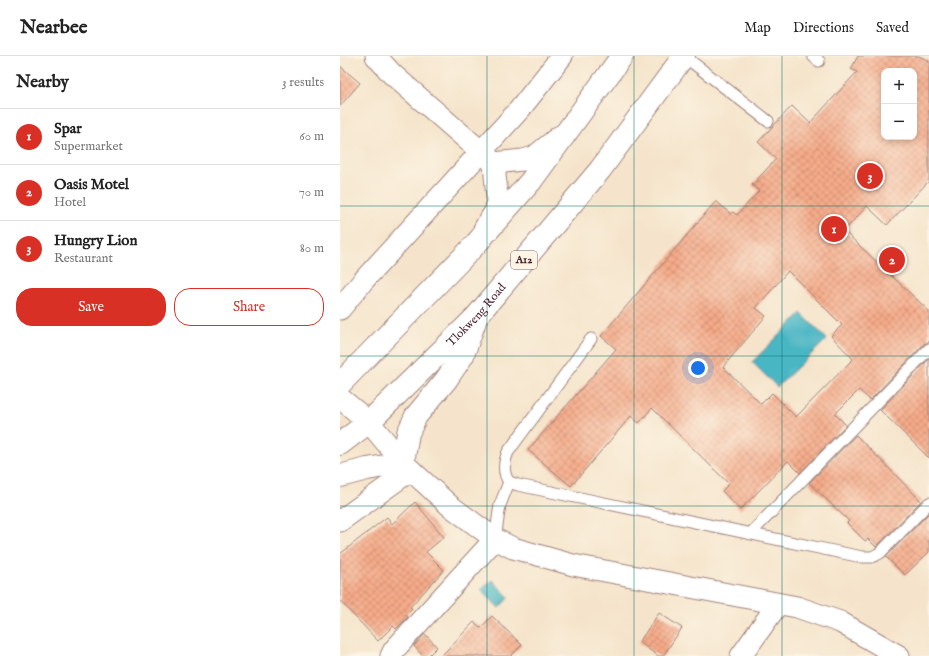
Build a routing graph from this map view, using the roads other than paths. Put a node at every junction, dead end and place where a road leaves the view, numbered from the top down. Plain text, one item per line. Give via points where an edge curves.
1 (376, 56) edge
2 (562, 56) edge
3 (622, 56) edge
4 (684, 56) edge
5 (768, 121) dead end
6 (571, 128) junction
7 (488, 157) junction
8 (475, 245) junction
9 (340, 309) edge
10 (476, 317) junction
11 (591, 339) dead end
12 (929, 349) edge
13 (340, 384) edge
14 (340, 398) edge
15 (369, 422) junction
16 (340, 444) edge
17 (407, 467) junction
18 (340, 476) edge
19 (509, 482) junction
20 (929, 502) edge
21 (340, 521) edge
22 (751, 533) junction
23 (495, 539) junction
24 (778, 604) junction
25 (391, 656) edge
26 (741, 656) edge
27 (899, 656) edge

1 - 7 street via 392,74
2 - 7 street via 520,109
3 - 6 main road
4 - 5 lane
4 - 10 main road, Tlokweng Road / A12 via 600,170
6 - 7 street via 534,157 523,160
6 - 8 main road via 531,181
7 - 8 street via 497,198 496,210
7 - 9 street via 362,281
8 - 13 main road
10 - 15 main road, Tlokweng Road / A12
10 - 17 main road via 463,355 416,416 408,433
11 - 19 lane via 508,452 504,469
12 - 22 lane
14 - 15 street
15 - 16 main road, Tlokweng Road / A12
15 - 17 street
17 - 18 main road via 367,468
17 - 21 street
17 - 23 street via 449,505
19 - 22 lane
19 - 23 lane via 500,505
20 - 22 lane via 880,553 872,557
23 - 24 street via 519,550 573,565
23 - 25 street
24 - 26 street
24 - 27 street via 798,607 840,622

